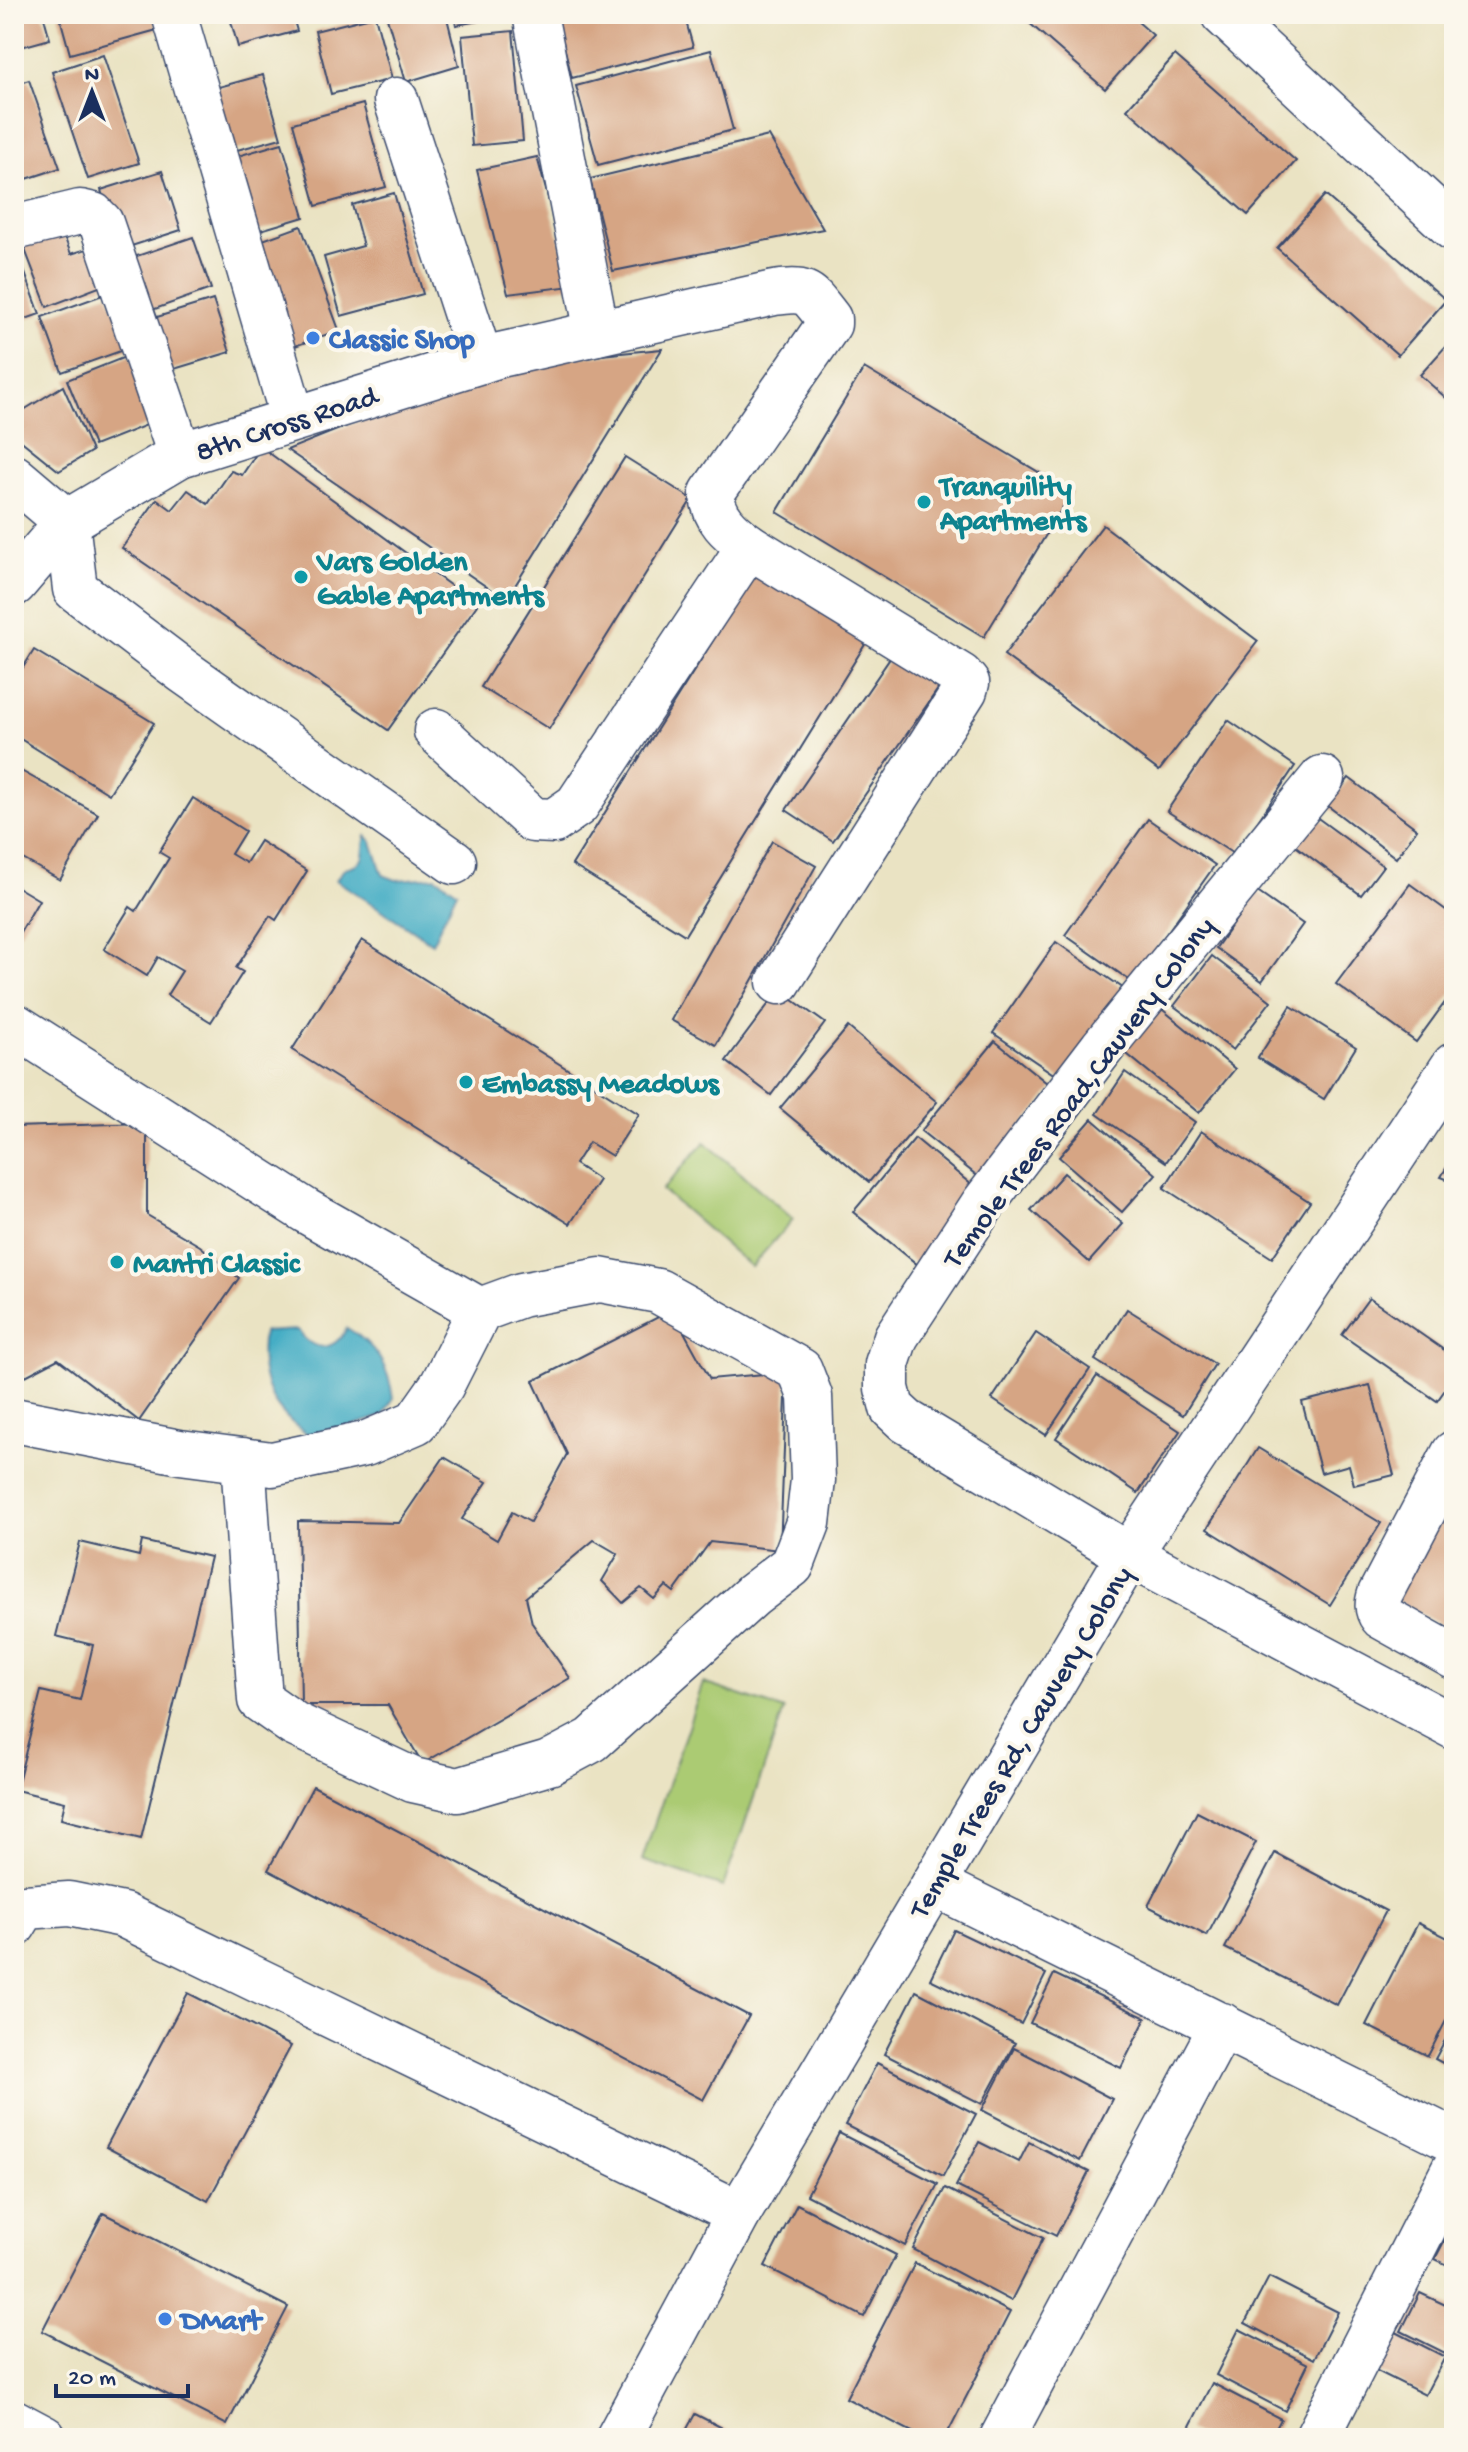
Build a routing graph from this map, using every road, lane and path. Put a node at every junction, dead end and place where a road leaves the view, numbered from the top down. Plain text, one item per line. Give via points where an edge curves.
1 (174, 14) edge
2 (535, 14) edge
3 (1223, 14) edge
4 (396, 100) dead end
5 (14, 228) edge
6 (1454, 229) edge
7 (597, 333) junction
8 (481, 361) junction
9 (293, 419) junction
10 (180, 455) junction
11 (14, 477) edge
12 (67, 522) junction
13 (749, 546) junction
14 (14, 584) edge
15 (436, 731) dead end
16 (1322, 778) dead end
17 (454, 862) dead end
18 (779, 982) dead end
19 (14, 1025) edge
20 (1454, 1065) edge
21 (480, 1310) junction
22 (14, 1420) edge
23 (1454, 1453) edge
24 (243, 1460) junction
25 (1129, 1555) junction
26 (1454, 1657) edge
27 (1454, 1727) edge
28 (934, 1884) junction
29 (14, 1925) edge
30 (1222, 2025) junction
31 (1454, 2141) edge
32 (1454, 2169) edge
33 (739, 2213) junction
34 (14, 2422) edge
35 (44, 2438) edge
36 (618, 2438) edge
37 (1002, 2438) edge
38 (1317, 2438) edge

1 - 9 street
2 - 7 street
3 - 6 street
4 - 8 street
5 - 10 street via 80,212 101,223
7 - 8 street, 8th Cross Road
7 - 13 street, 8th Cross Road via 795,290 808,293 829,319 712,493 721,521
8 - 9 street, 8th Cross Road
9 - 10 street, 8th Cross Road
10 - 12 street, 8th Cross Road
11 - 12 street
12 - 14 street, 8th Cross Road
12 - 17 street via 75,589
13 - 15 street via 577,805 554,821 533,820
13 - 18 street via 967,683
16 - 25 street, Temole Trees Road,Cauvery Colony via 992,1192 896,1337 887,1364 892,1408 906,1421
19 - 21 street via 306,1211
20 - 25 street, Temple Trees Rd, Cauvery Colony
21 - 24 street via 442,1385 416,1422 365,1444 272,1464
21 - 24 street via 521,1295 600,1280 658,1291 800,1370 810,1396 813,1480 808,1523 792,1565 592,1740 549,1763 458,1790 413,1780 294,1724 260,1700
22 - 24 street
23 - 26 street via 1377,1603 1382,1617
25 - 27 street
25 - 28 street, Temple Trees Rd, Cauvery Colony
28 - 30 street
28 - 33 street, Temple Trees Rd, Cauvery Colony
29 - 33 street via 25,1907 69,1904 123,1915
30 - 31 street
30 - 37 street
32 - 38 street
33 - 36 street, Temple Trees Rd, Cauvery Colony
34 - 35 street

